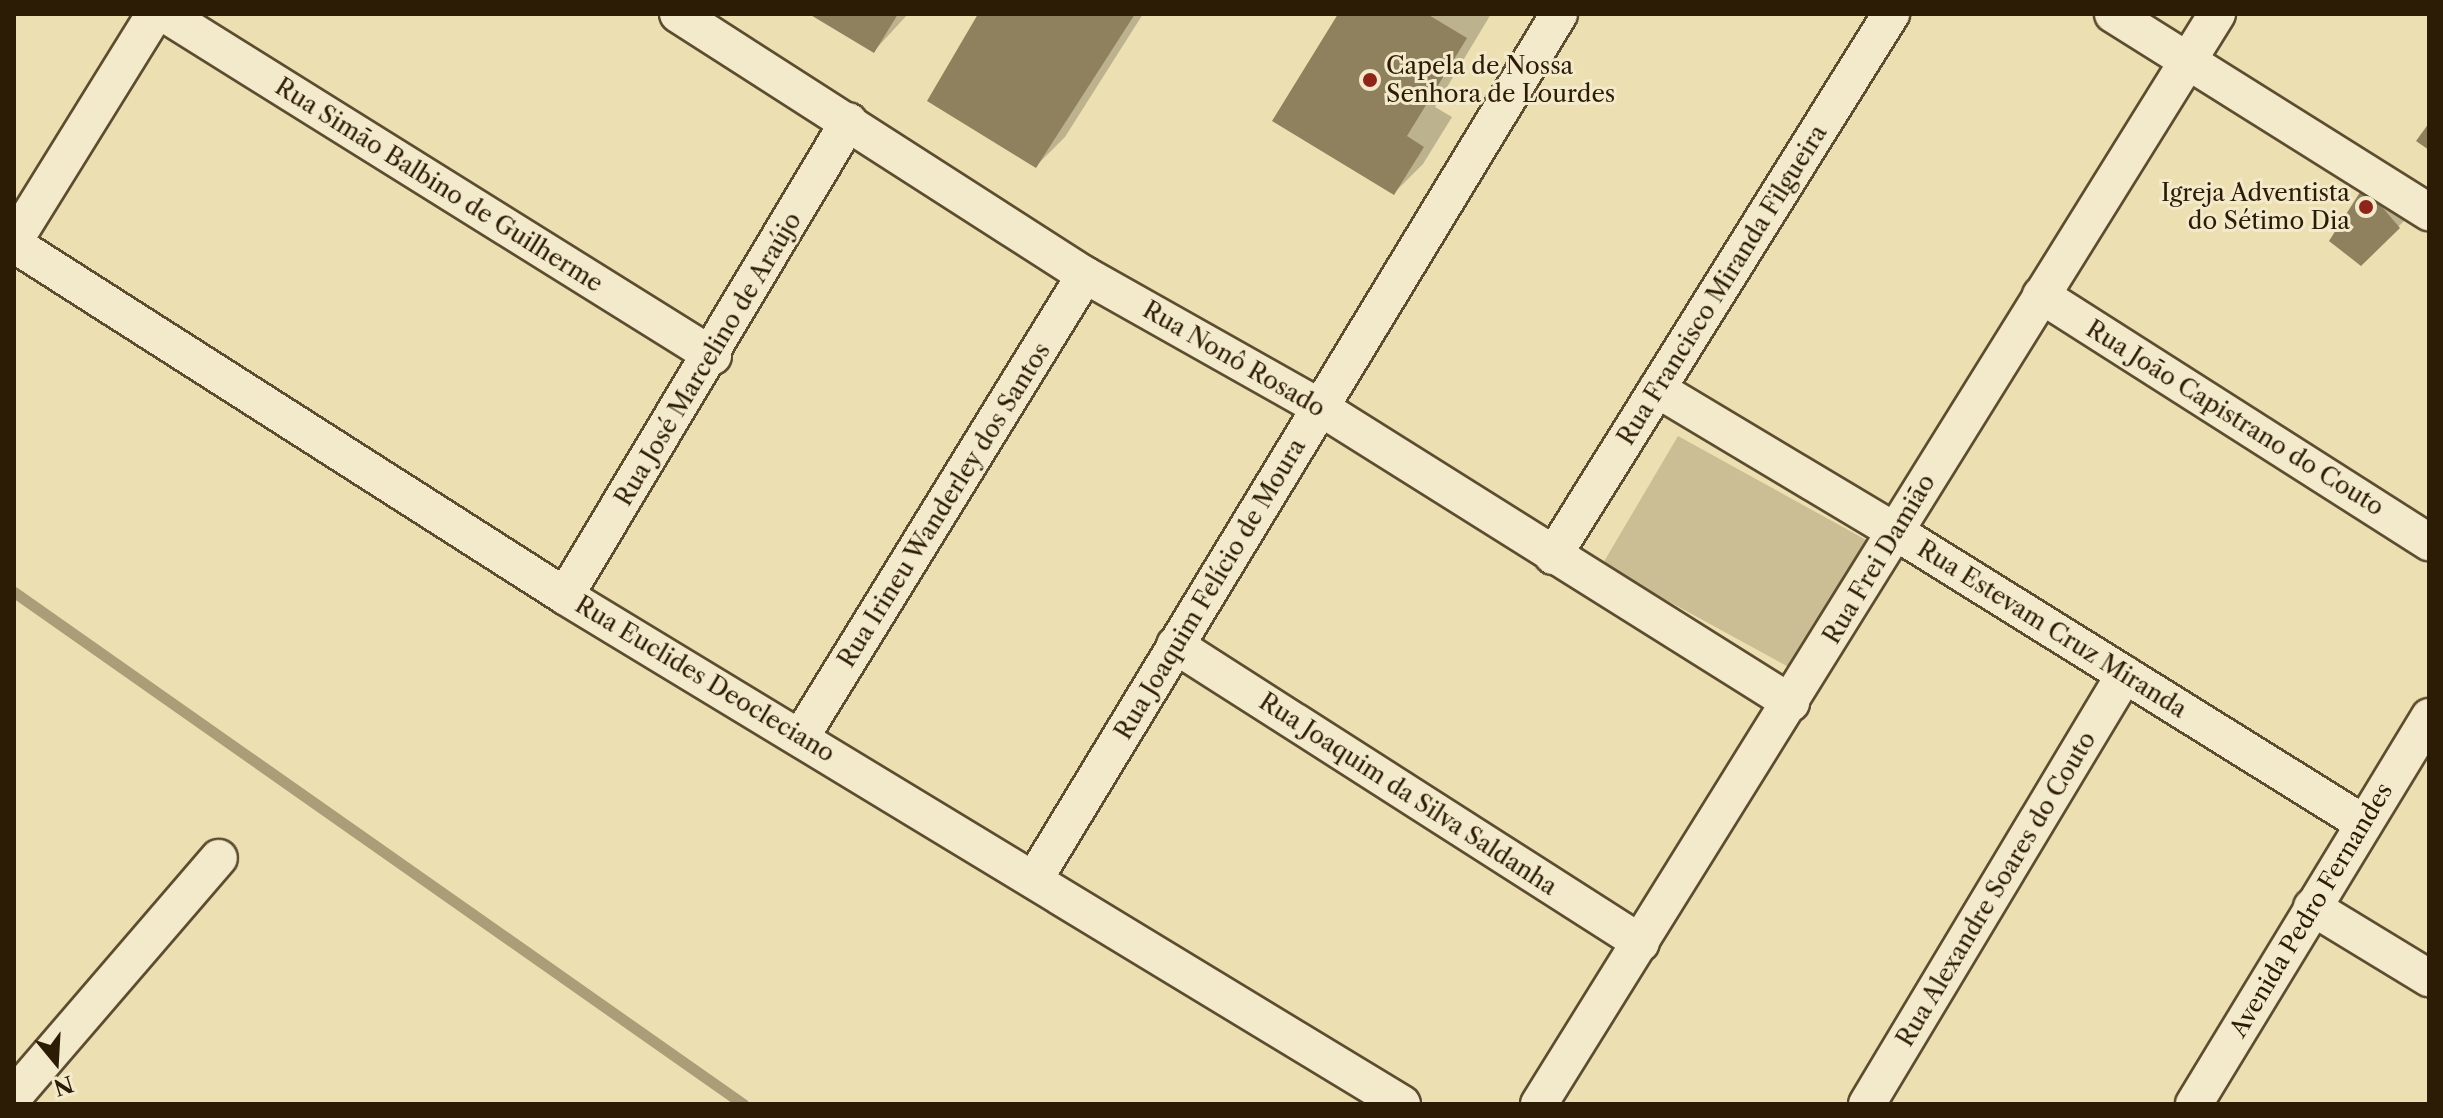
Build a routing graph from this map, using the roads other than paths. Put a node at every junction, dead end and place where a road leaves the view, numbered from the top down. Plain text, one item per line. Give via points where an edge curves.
1 (155, 14) edge
2 (165, 14) edge
3 (678, 14) edge
4 (1559, 14) edge
5 (1891, 14) edge
6 (2113, 14) edge
7 (2217, 14) edge
8 (2189, 61) junction
9 (849, 121) junction
10 (2429, 212) edge
11 (14, 243) edge
12 (1085, 275) junction
13 (2041, 295) junction
14 (713, 356) junction
15 (1657, 389) junction
16 (1321, 408) junction
17 (1896, 532) junction
18 (2429, 542) edge
19 (1553, 556) junction
20 (565, 596) junction
21 (1175, 645) junction
22 (2125, 674) junction
23 (1791, 703) junction
24 (2429, 717) edge
25 (802, 735) junction
26 (2363, 823) junction
27 (219, 858) dead end
28 (1035, 878) junction
29 (2312, 907) junction
30 (1641, 943) junction
31 (2429, 978) edge
32 (14, 1096) edge
33 (1402, 1104) edge
34 (1539, 1104) edge
35 (1867, 1104) edge
36 (2194, 1104) edge

1 - 11 street
2 - 14 street, Rua Simão Balbino de Guilherme
3 - 9 street, Rua Nonô Rosado
4 - 16 street, Rua Joaquim Felício de Moura
5 - 15 street, Rua Francisco Miranda Filgueira
6 - 8 street
7 - 8 street, Rua Frei Damião
8 - 10 street
8 - 13 street, Rua Frei Damião
9 - 12 street, Rua Nonô Rosado
9 - 14 street, Rua José Marcelino de Araújo
11 - 20 street, Rua Euclides Deocleciano
12 - 16 street, Rua Nonô Rosado
12 - 25 street, Rua Irineu Wanderley dos Santos
13 - 17 street, Rua Frei Damião
13 - 18 street, Rua João Capistrano do Couto
14 - 20 street, Rua José Marcelino de Araújo
15 - 17 street, Rua Estevam Cruz Miranda
15 - 19 street, Rua Francisco Miranda Filgueira
16 - 19 street, Rua Nonô Rosado
16 - 21 street, Rua Joaquim Felício de Moura
17 - 22 street, Rua Estevam Cruz Miranda
17 - 23 street, Rua Frei Damião
19 - 23 street, Rua Nonô Rosado
20 - 25 street, Rua Euclides Deocleciano
21 - 28 street, Rua Joaquim Felício de Moura
21 - 30 street, Rua Joaquim da Silva Saldanha
22 - 26 street, Rua Estevam Cruz Miranda
22 - 35 street, Rua Alexandre Soares do Couto
23 - 30 street, Rua Frei Damião
24 - 26 street, Avenida Pedro Fernandes
25 - 28 street, Rua Euclides Deocleciano
26 - 29 street, Avenida Pedro Fernandes
27 - 32 street
28 - 33 street, Rua Euclides Deocleciano
29 - 31 street
29 - 36 street, Avenida Pedro Fernandes
30 - 34 street, Rua Frei Damião

